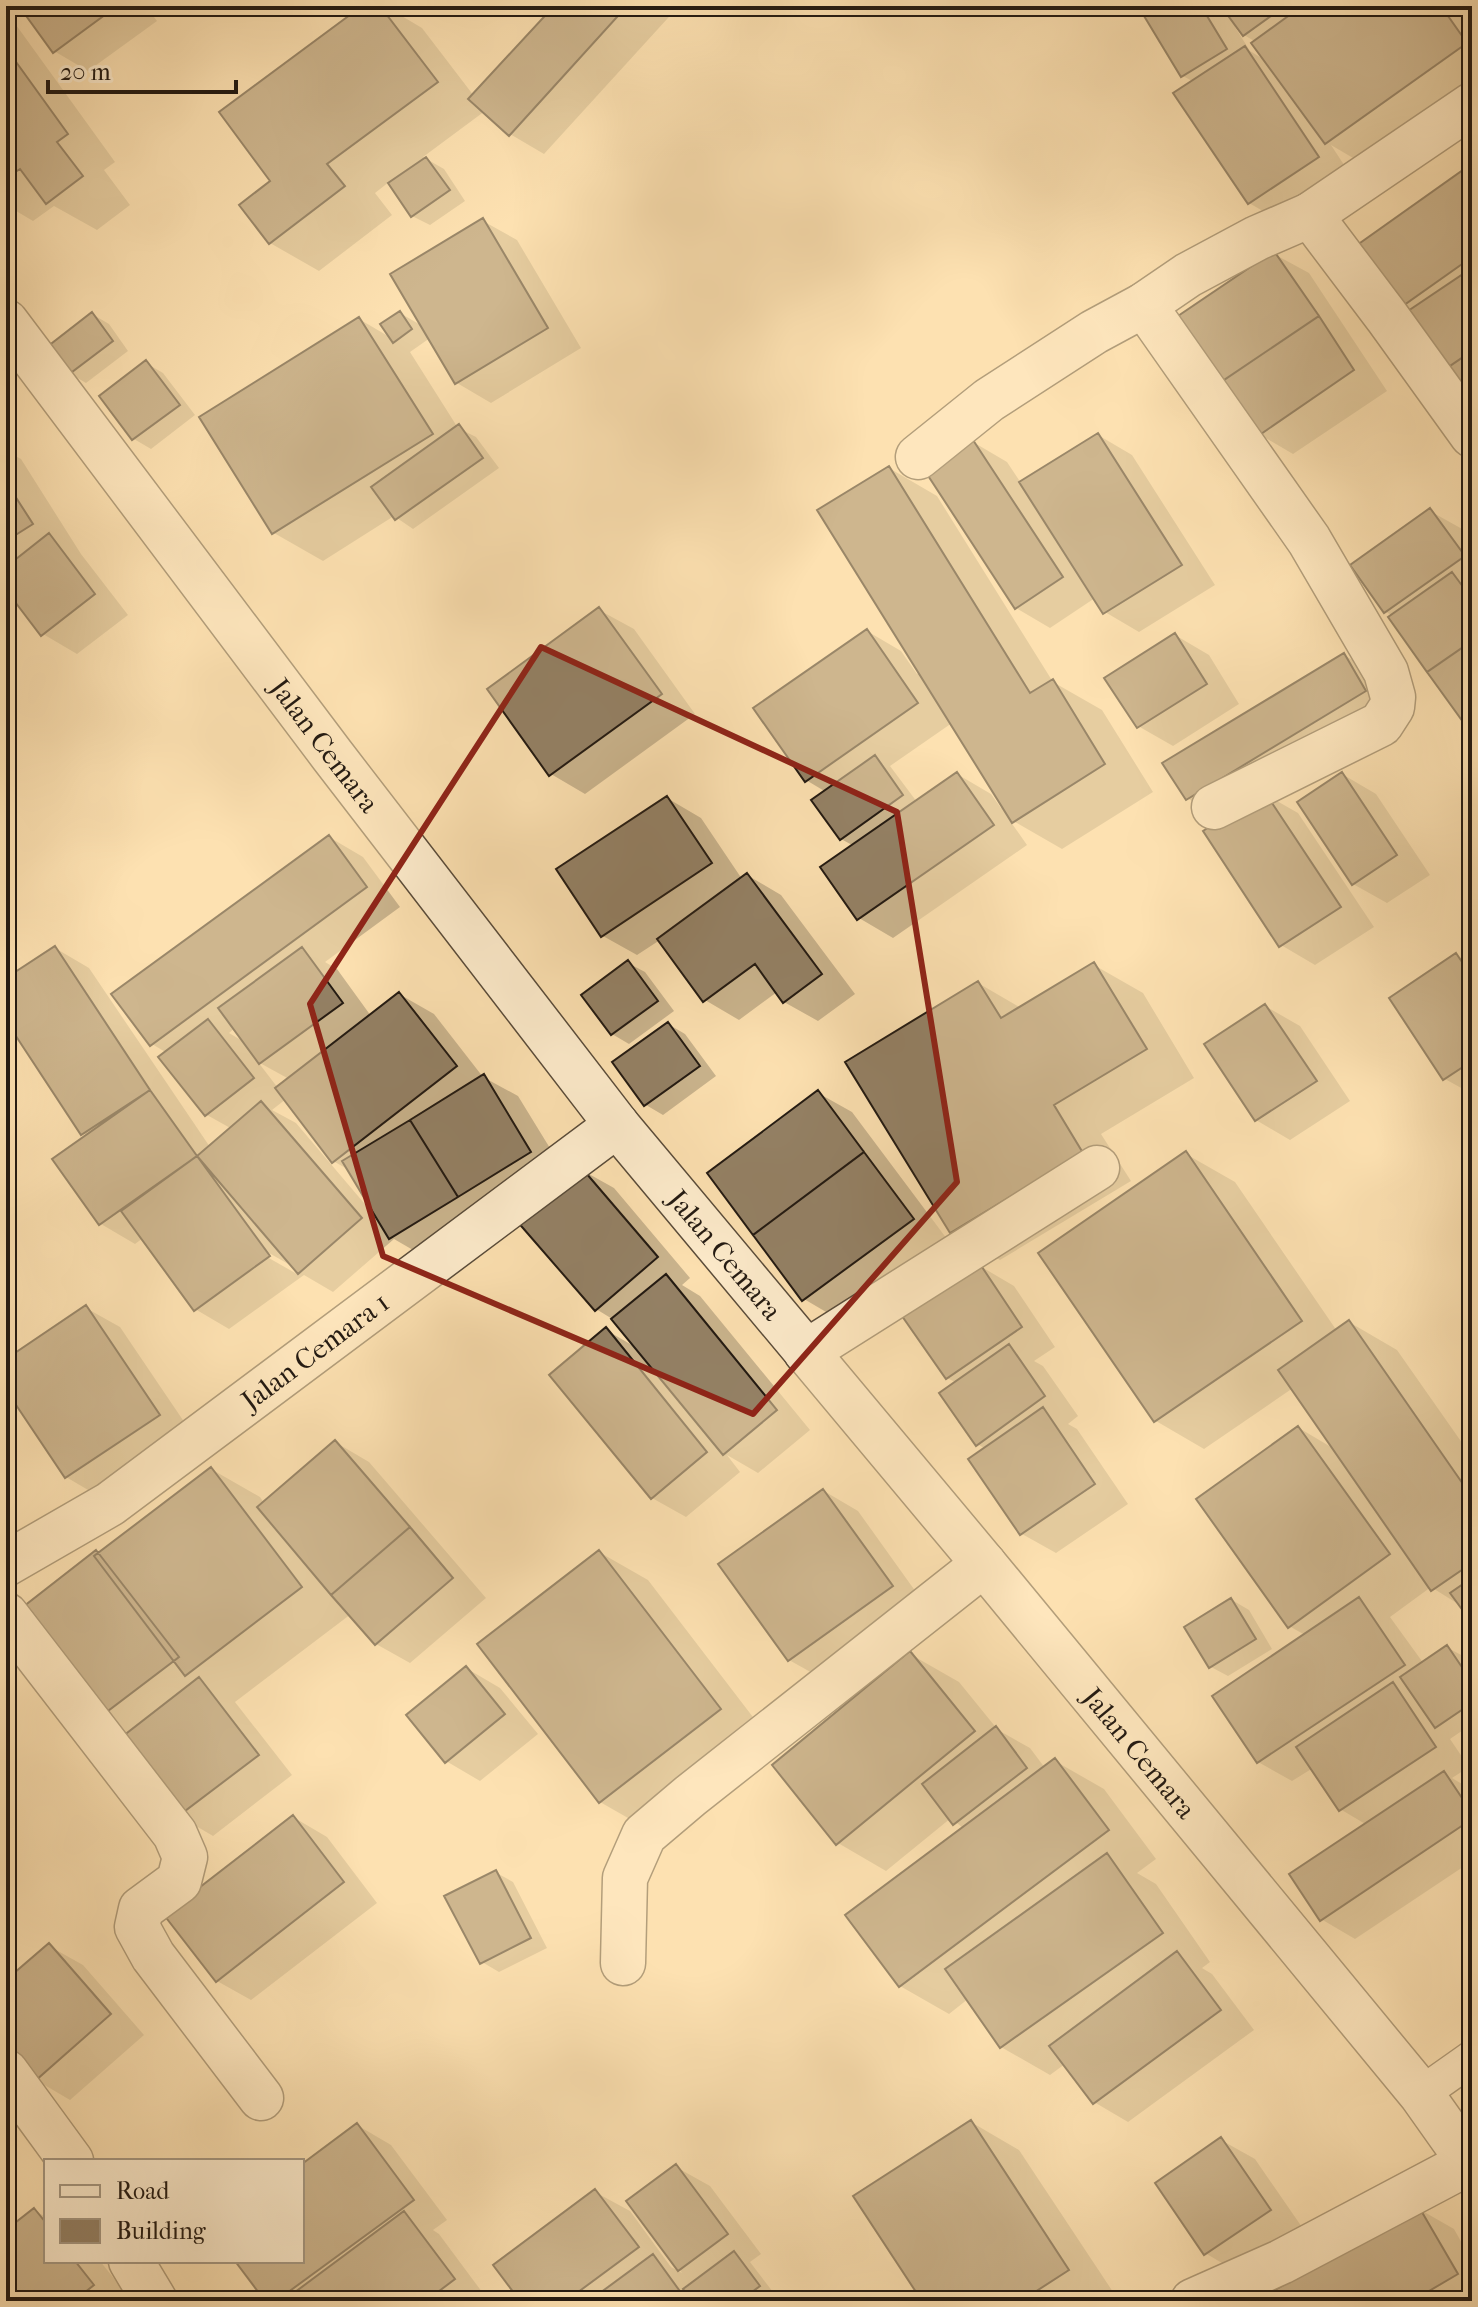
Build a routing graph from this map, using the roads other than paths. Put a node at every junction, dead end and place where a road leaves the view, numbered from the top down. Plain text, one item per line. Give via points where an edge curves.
1 (1472, 105) edge
2 (1310, 215) junction
3 (1144, 305) junction
4 (6, 322) edge
5 (1472, 435) edge
6 (918, 457) dead end
7 (1214, 807) dead end
8 (617, 1125) junction
9 (1097, 1168) dead end
10 (806, 1352) junction
11 (6, 1564) edge
12 (984, 1564) junction
13 (6, 1615) edge
14 (623, 1963) dead end
15 (1472, 2058) edge
16 (6, 2072) edge
17 (1421, 2094) junction
18 (261, 2098) dead end
19 (70, 2159) edge
20 (1471, 2164) edge
21 (132, 2263) edge
22 (155, 2301) edge
23 (1193, 2301) edge

1 - 2 street
2 - 3 street via 1188,275
2 - 5 street
3 - 6 street via 989,400
3 - 7 street via 1309,540 1386,672 1393,697 1381,724
4 - 8 street, Jalan Cemara
8 - 10 street, Jalan Cemara
8 - 11 street, Jalan Cemara 1 via 110,1504
9 - 10 street
10 - 12 street, Jalan Cemara
12 - 14 street via 644,1835 625,1878
12 - 17 street, Jalan Cemara
13 - 18 street via 175,1834 185,1857 179,1881 141,1909 137,1927 153,1956
15 - 17 lane
16 - 19 street
17 - 20 street, Jalan Cemara
20 - 23 street
21 - 22 street

